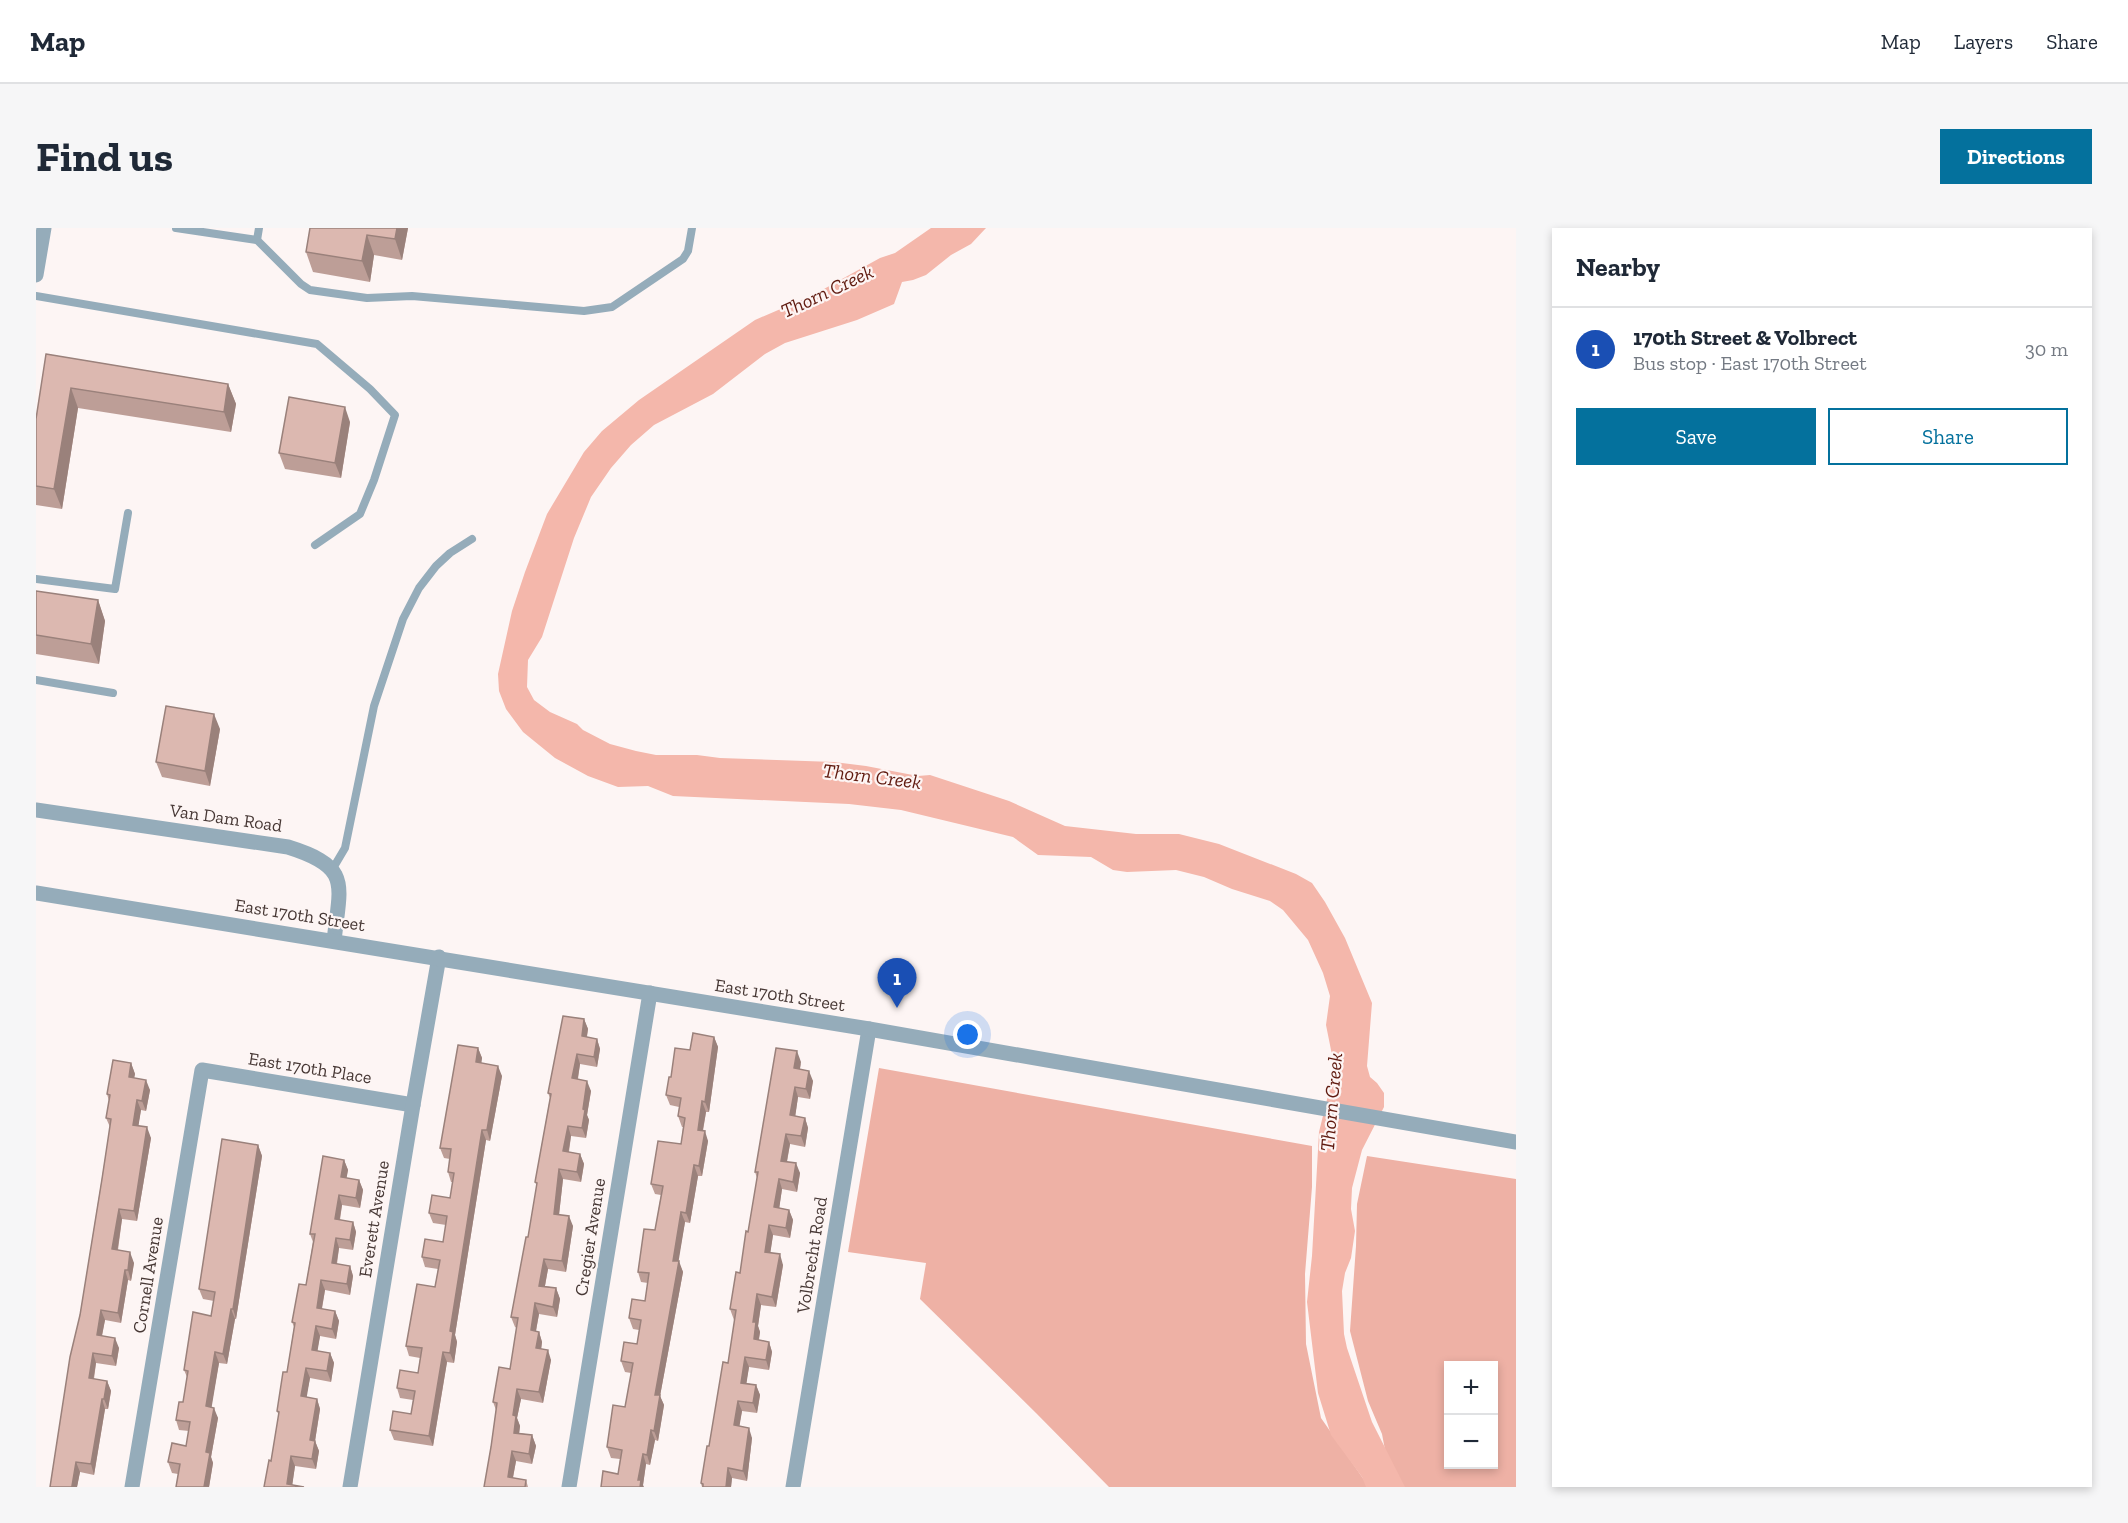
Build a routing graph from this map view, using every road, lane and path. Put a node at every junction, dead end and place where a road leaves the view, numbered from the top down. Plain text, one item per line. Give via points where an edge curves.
1 (44, 228) edge
2 (176, 228) edge
3 (259, 228) edge
4 (692, 228) edge
5 (257, 240) junction
6 (36, 275) edge
7 (36, 296) edge
8 (128, 513) dead end
9 (472, 539) dead end
10 (315, 545) dead end
11 (36, 579) edge
12 (36, 680) edge
13 (113, 693) dead end
14 (36, 810) edge
15 (332, 870) junction
16 (36, 893) edge
17 (334, 940) junction
18 (439, 957) junction
19 (650, 993) junction
20 (869, 1029) junction
21 (202, 1070) joint
22 (412, 1105) junction
23 (1516, 1142) edge
24 (132, 1487) edge
25 (350, 1487) edge
26 (569, 1487) edge
27 (794, 1487) edge

1 - 6 street
2 - 5 lane
3 - 5 lane
4 - 5 lane via 683,259 612,307 584,311 310,290
7 - 10 lane via 317,344 370,389 395,415 374,480 360,514
8 - 11 lane via 115,589
9 - 15 lane via 436,566 403,619 375,706 345,848
12 - 13 lane
14 - 15 street, Van Dam Road via 288,847 309,854
15 - 17 street via 339,891
16 - 17 street, East 170th Street
17 - 18 street, East 170th Street
18 - 19 street, East 170th Street
18 - 22 street, Everett Avenue
19 - 20 street, East 170th Street
19 - 26 street, Cregier Avenue
20 - 23 street, East 170th Street
20 - 27 street, Volbrecht Road
21 - 22 street, East 170th Place
21 - 24 street, Cornell Avenue
22 - 25 street, Everett Avenue

